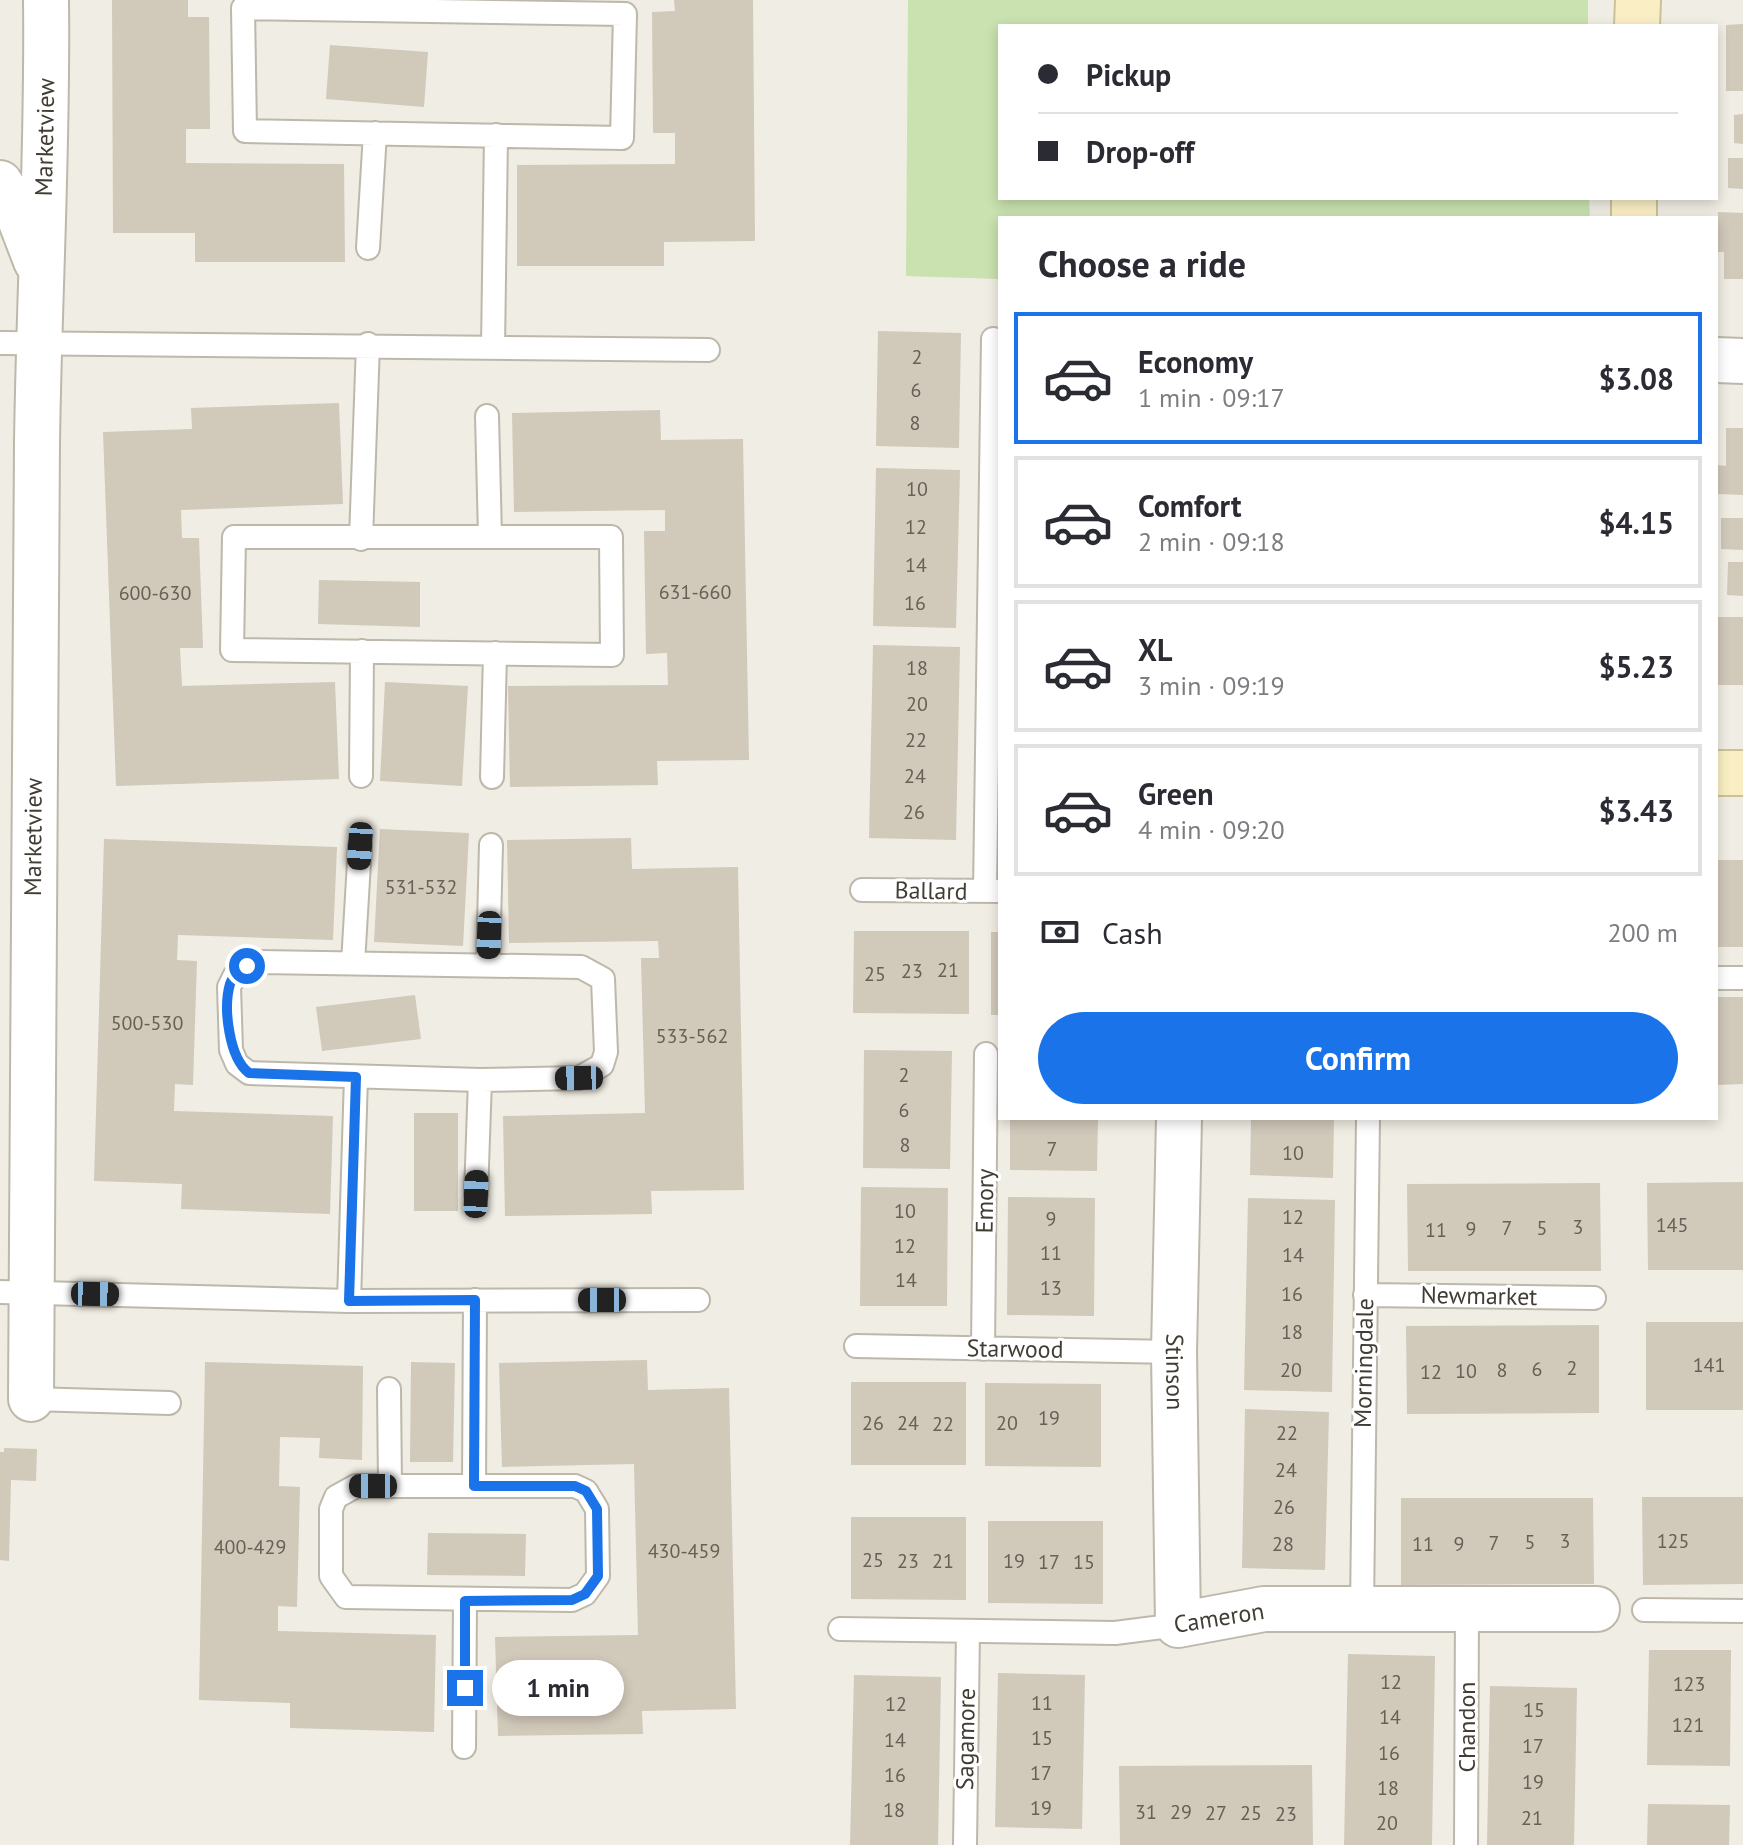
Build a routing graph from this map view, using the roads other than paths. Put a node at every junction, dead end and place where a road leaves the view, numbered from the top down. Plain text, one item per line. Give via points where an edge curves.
1 (46, 0) edge
2 (1638, 0) edge
3 (370, 5) edge
4 (502, 5) edge
5 (1637, 24) edge
6 (375, 133) junction
7 (496, 135) junction
8 (0, 183) edge
9 (368, 248) dead end
10 (41, 274) junction
11 (993, 339) dead end
12 (19, 343) edge
13 (368, 344) junction
14 (493, 348) junction
15 (708, 350) dead end
16 (1718, 360) edge
17 (1743, 361) edge
18 (487, 416) dead end
19 (997, 446) edge
20 (490, 536) junction
21 (361, 539) junction
22 (362, 651) junction
23 (495, 653) junction
24 (1718, 773) edge
25 (1743, 773) edge
26 (361, 776) dead end
27 (492, 777) dead end
28 (491, 845) dead end
29 (360, 846) dead end
30 (862, 890) dead end
31 (992, 891) edge
32 (353, 963) junction
33 (488, 965) junction
34 (1718, 978) edge
35 (1743, 978) edge
36 (986, 1054) dead end
37 (356, 1077) junction
38 (480, 1080) junction
39 (1179, 1120) edge
40 (1368, 1120) edge
41 (476, 1194) dead end
42 (16, 1292) edge
43 (1365, 1295) junction
44 (1594, 1298) dead end
45 (475, 1300) junction
46 (698, 1300) dead end
47 (349, 1301) junction
48 (856, 1346) dead end
49 (983, 1349) junction
50 (1174, 1352) junction
51 (389, 1389) dead end
52 (31, 1399) joint
53 (169, 1403) dead end
54 (390, 1486) junction
55 (474, 1486) junction
56 (465, 1601) junction
57 (1362, 1608) junction
58 (1467, 1609) junction
59 (1597, 1609) dead end
60 (1644, 1610) dead end
61 (1743, 1611) edge
62 (1178, 1625) junction
63 (840, 1629) dead end
64 (968, 1632) junction
65 (464, 1747) dead end
66 (965, 1845) edge
67 (1466, 1845) edge

1 - 10 street, Marketview via 48,119
2 - 5 street
3 - 4 lane
3 - 6 lane via 243,8 245,131
4 - 7 lane via 625,14 622,138
6 - 7 lane
6 - 9 lane
7 - 14 lane
8 - 10 street, Marketview via 15,206
10 - 12 street, Marketview
11 - 19 lane
12 - 13 lane
12 - 42 street, Marketview
13 - 14 lane
13 - 21 lane
14 - 15 lane
16 - 17 street
18 - 20 lane
19 - 31 lane
20 - 21 lane
20 - 23 lane via 611,537 612,655
21 - 22 lane via 234,537 232,650
22 - 23 lane
22 - 26 lane
23 - 27 lane
24 - 25 street
28 - 33 lane
29 - 32 lane
30 - 31 lane, Ballard
32 - 33 lane
32 - 37 lane via 260,962 235,975 229,987 231,1050 249,1073
33 - 38 lane via 594,971 606,991 606,1052 602,1065 579,1078
34 - 35 lane
36 - 49 lane, Emory
37 - 38 lane
37 - 47 lane
38 - 41 lane
39 - 50 street, Stinson
40 - 43 lane, Morningdale
42 - 47 lane
42 - 52 street, Marketview
43 - 44 lane, Newmarket
43 - 57 lane, Morningdale
45 - 46 lane
45 - 47 lane
45 - 55 lane
48 - 49 lane, Starwood
49 - 50 lane, Starwood
50 - 62 street, Stinson
51 - 54 lane
52 - 53 lane
54 - 55 lane
54 - 56 lane via 356,1486 336,1497 331,1509 331,1576 337,1589 358,1599
55 - 56 lane via 575,1486 586,1491 597,1509 598,1576 585,1594 572,1600
56 - 65 lane
57 - 58 street, Cameron
57 - 62 street, Cameron via 1264,1609
58 - 59 street, Cameron
58 - 67 lane, Chandon
60 - 61 lane
62 - 64 lane, Cameron via 1115,1633
63 - 64 lane, Cameron
64 - 66 lane, Sagamore

